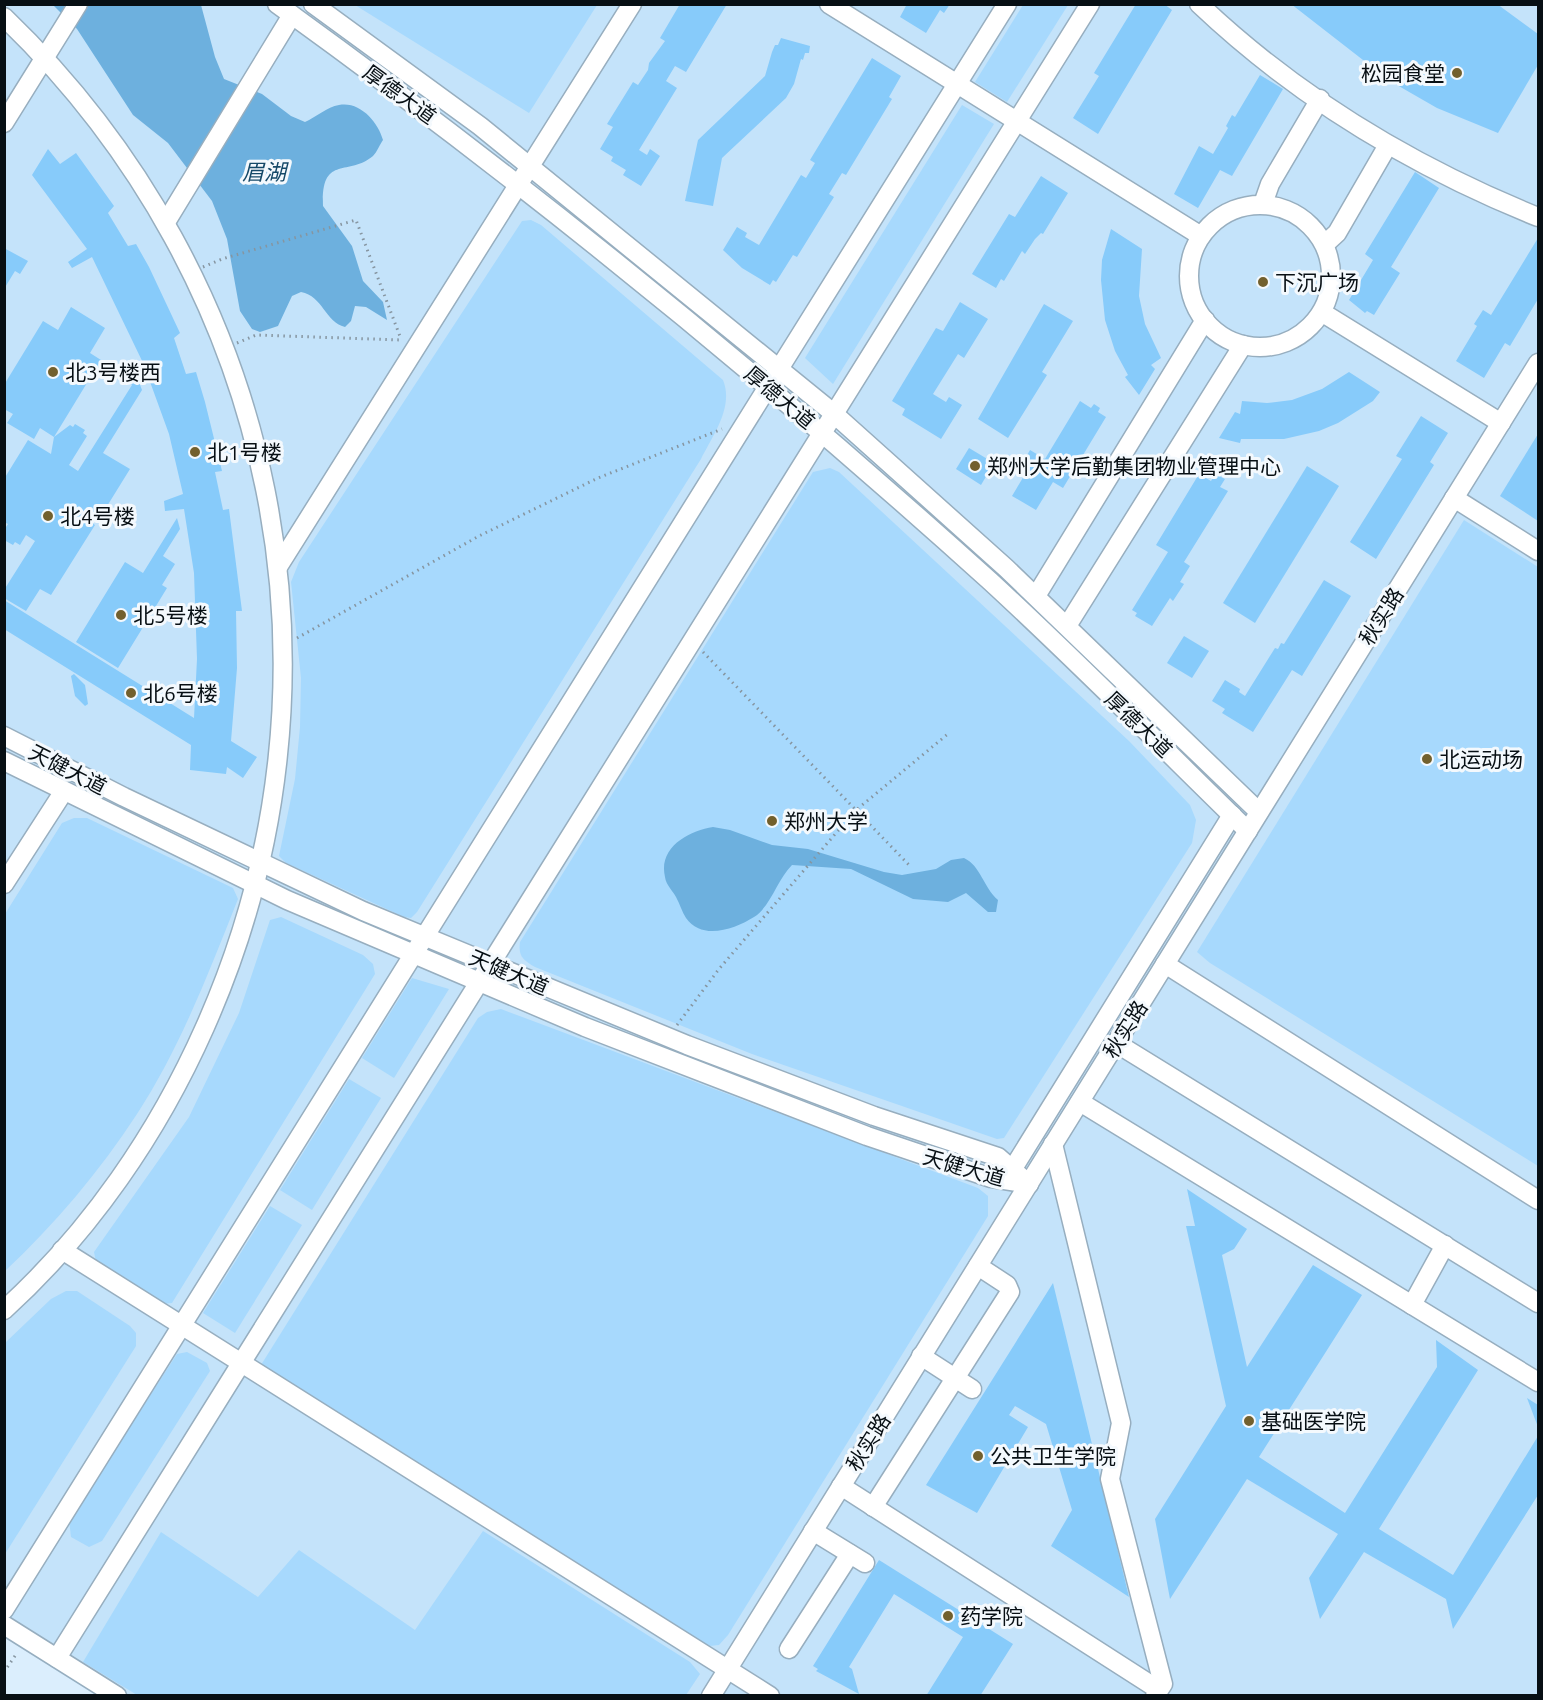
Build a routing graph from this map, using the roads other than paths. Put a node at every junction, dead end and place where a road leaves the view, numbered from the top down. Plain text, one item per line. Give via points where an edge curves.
1 (78, 4) edge
2 (277, 4) edge
3 (313, 4) edge
4 (632, 4) edge
5 (829, 4) edge
6 (1007, 4) edge
7 (1090, 4) edge
8 (1198, 4) edge
9 (292, 15) junction
10 (4, 17) edge
11 (45, 58) junction
12 (957, 84) junction
13 (1320, 99) junction
14 (1017, 122) junction
15 (4, 123) edge
16 (1388, 145) junction
17 (530, 166) junction
18 (519, 184) junction
19 (1263, 204) junction
20 (1539, 217) edge
21 (166, 222) junction
22 (1201, 237) junction
23 (1325, 244) junction
24 (1323, 313) junction
25 (1205, 320) junction
26 (1244, 345) junction
27 (1539, 363) edge
28 (779, 369) junction
29 (768, 387) junction
30 (834, 414) junction
31 (1501, 423) junction
32 (823, 432) junction
33 (1454, 498) junction
34 (1539, 551) edge
35 (278, 567) junction
36 (1036, 596) junction
37 (1067, 626) junction
38 (4, 736) edge
39 (4, 761) edge
40 (64, 791) junction
41 (1259, 812) junction
42 (1232, 815) junction
43 (1248, 831) junction
44 (260, 863) junction
45 (4, 884) edge
46 (255, 885) junction
47 (425, 936) junction
48 (413, 955) junction
49 (491, 964) junction
50 (1165, 964) junction
51 (479, 983) junction
52 (1116, 1042) junction
53 (1080, 1102) junction
54 (1053, 1144) junction
55 (1012, 1170) junction
56 (1029, 1184) junction
57 (1539, 1200) edge
58 (1445, 1245) junction
59 (62, 1250) junction
60 (978, 1266) junction
61 (1539, 1303) edge
62 (1412, 1305) junction
63 (4, 1310) edge
64 (182, 1325) junction
65 (921, 1356) junction
66 (242, 1363) junction
67 (955, 1378) junction
68 (1539, 1382) edge
69 (972, 1389) dead end
70 (841, 1486) junction
71 (873, 1507) junction
72 (813, 1531) junction
73 (4, 1610) edge
74 (4, 1625) edge
75 (789, 1649) dead end
76 (57, 1658) junction
77 (727, 1669) junction
78 (1157, 1693) edge
79 (117, 1695) edge
80 (711, 1695) edge
81 (770, 1695) edge

1 - 11 lane
2 - 9 lane, 厚德大道
3 - 17 lane, 厚德大道
4 - 17 lane
5 - 12 lane
6 - 12 lane
7 - 14 lane
8 - 13 lane
9 - 18 lane, 厚德大道
9 - 21 lane
10 - 11 lane
11 - 15 lane
11 - 21 lane via 94,114
12 - 14 lane
12 - 28 lane
13 - 16 lane
13 - 19 lane via 1270,184
14 - 22 lane
14 - 30 lane
16 - 20 lane
16 - 23 lane via 1337,233
17 - 18 lane
17 - 28 lane, 厚德大道
18 - 29 lane, 厚德大道
18 - 35 lane
19 - 22 lane via 1228,212
19 - 23 lane via 1298,215
21 - 35 lane via 193,272 225,347 257,446
22 - 25 lane via 1193,251 1189,277 1195,303
23 - 24 lane via 1332,277
24 - 26 lane via 1289,341 1265,348
24 - 31 lane
25 - 26 lane via 1229,339
25 - 36 lane
26 - 37 lane
27 - 31 lane, 秋实路
28 - 29 lane
28 - 30 lane, 厚德大道
29 - 32 lane, 厚德大道
29 - 47 lane
30 - 32 lane
30 - 36 lane, 厚德大道
31 - 33 lane, 秋实路
32 - 42 lane, 厚德大道 via 992,583
32 - 49 lane
33 - 34 lane
33 - 41 lane, 秋实路
35 - 44 lane via 283,646 279,752
36 - 37 lane, 厚德大道
37 - 41 lane, 厚德大道
38 - 44 lane, 天健大道
39 - 40 lane, 天健大道
40 - 45 lane
40 - 46 lane, 天健大道
41 - 43 lane, 秋实路
42 - 43 lane, 厚德大道
42 - 55 lane
43 - 50 lane, 秋实路
44 - 46 lane
44 - 47 lane, 天健大道
46 - 48 lane, 天健大道
46 - 59 lane via 230,967 175,1089 128,1166
47 - 48 lane
47 - 49 lane, 天健大道
48 - 51 lane, 天健大道
48 - 64 lane
49 - 51 lane
49 - 55 lane, 天健大道 via 874,1116 998,1157
50 - 52 lane, 秋实路
50 - 57 lane
51 - 56 lane, 天健大道 via 867,1136 991,1178
51 - 66 lane
52 - 53 lane, 秋实路
52 - 58 lane
53 - 54 lane, 秋实路
53 - 62 lane
54 - 56 lane, 秋实路
54 - 78 lane via 1121,1423 1110,1479 1163,1684
55 - 56 lane, 天健大道
56 - 60 lane, 秋实路
58 - 61 lane
58 - 62 lane
59 - 63 lane
59 - 64 lane
60 - 65 lane, 秋实路
60 - 67 lane via 1007,1285 1010,1292
62 - 68 lane
64 - 66 lane
64 - 73 lane
65 - 67 lane
65 - 70 lane, 秋实路
66 - 76 lane
66 - 77 lane
67 - 69 lane
67 - 71 lane
70 - 71 lane
70 - 72 lane, 秋实路
71 - 78 lane
72 - 75 lane via 857,1559
72 - 77 lane, 秋实路
74 - 76 lane
76 - 79 lane
77 - 80 lane, 秋实路
77 - 81 lane

